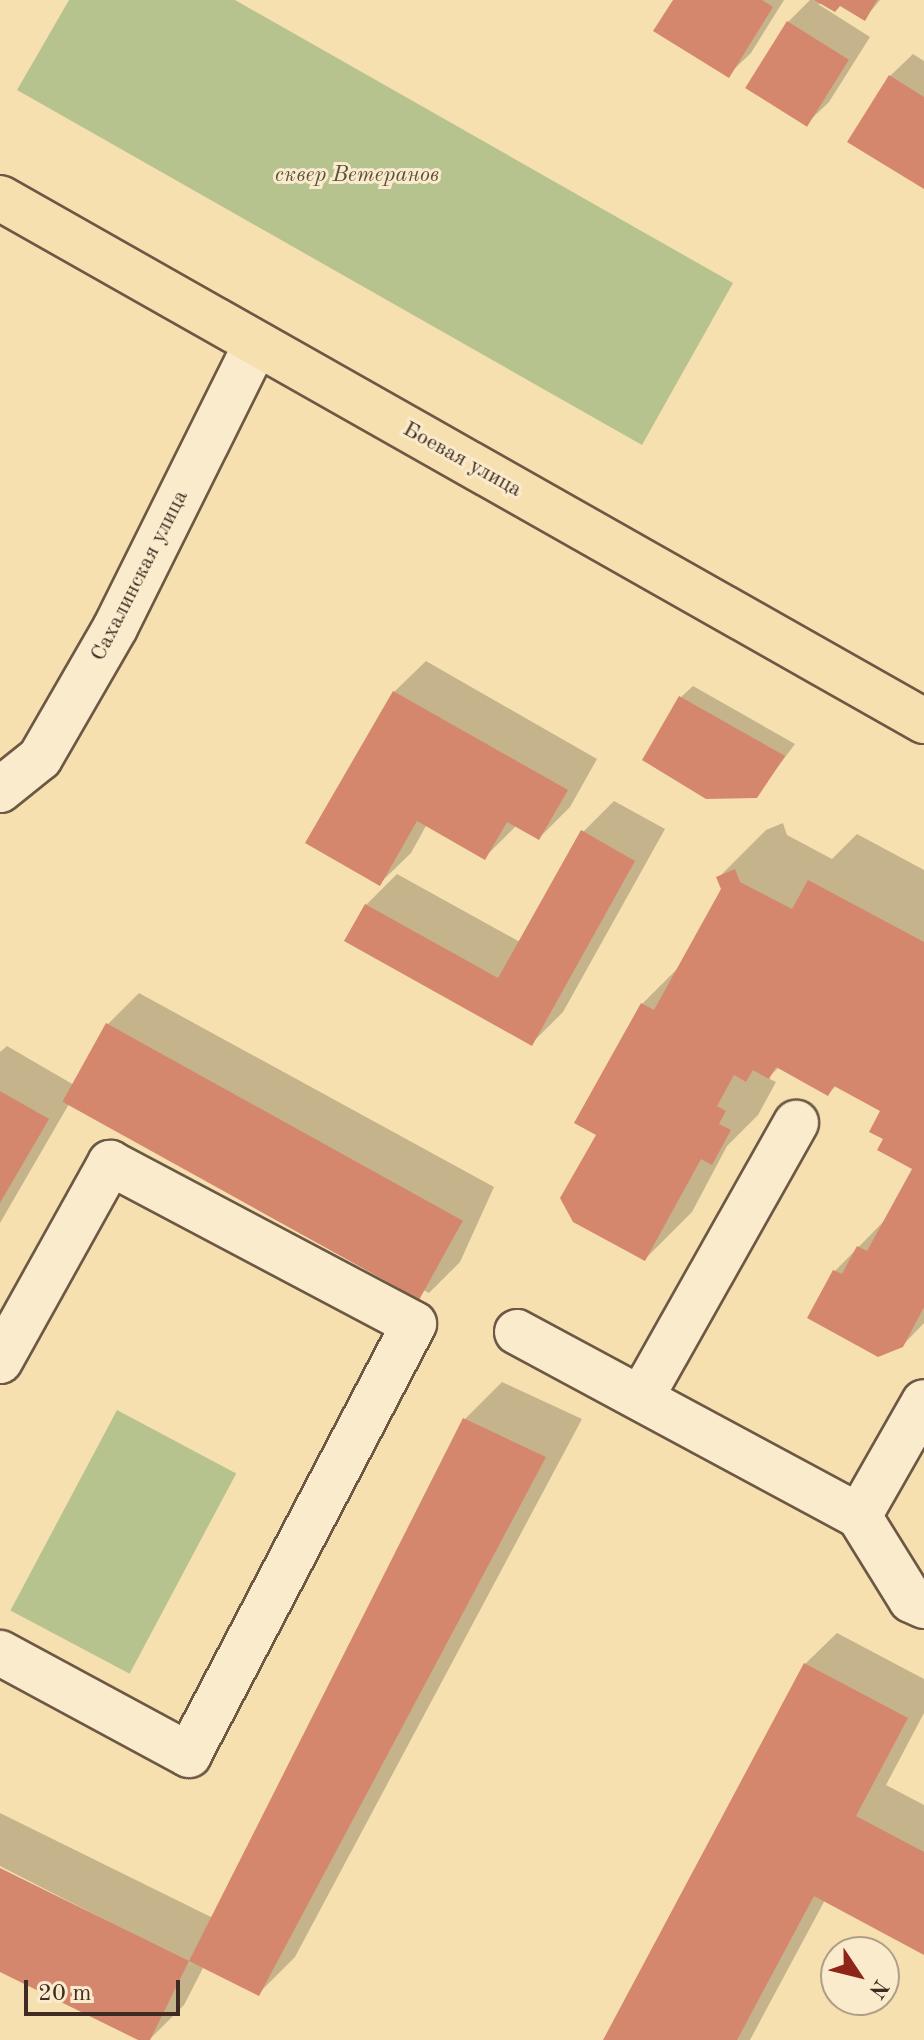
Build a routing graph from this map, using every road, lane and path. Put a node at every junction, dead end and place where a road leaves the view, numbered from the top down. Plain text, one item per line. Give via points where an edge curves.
1 (0, 198) edge
2 (256, 344) junction
3 (924, 721) edge
4 (0, 790) edge
5 (796, 1123) dead end
6 (517, 1332) dead end
7 (0, 1361) edge
8 (641, 1398) junction
9 (924, 1402) edge
10 (859, 1516) junction
11 (924, 1606) edge
12 (0, 1653) edge

1 - 2 main road, Боевая улица
2 - 3 main road, Боевая улица
2 - 4 street, Сахалинская улица via 108,641 40,758
5 - 8 street
6 - 8 street
7 - 12 street via 110,1163 414,1324 189,1755
8 - 10 street
9 - 10 street
10 - 11 street via 911,1600

